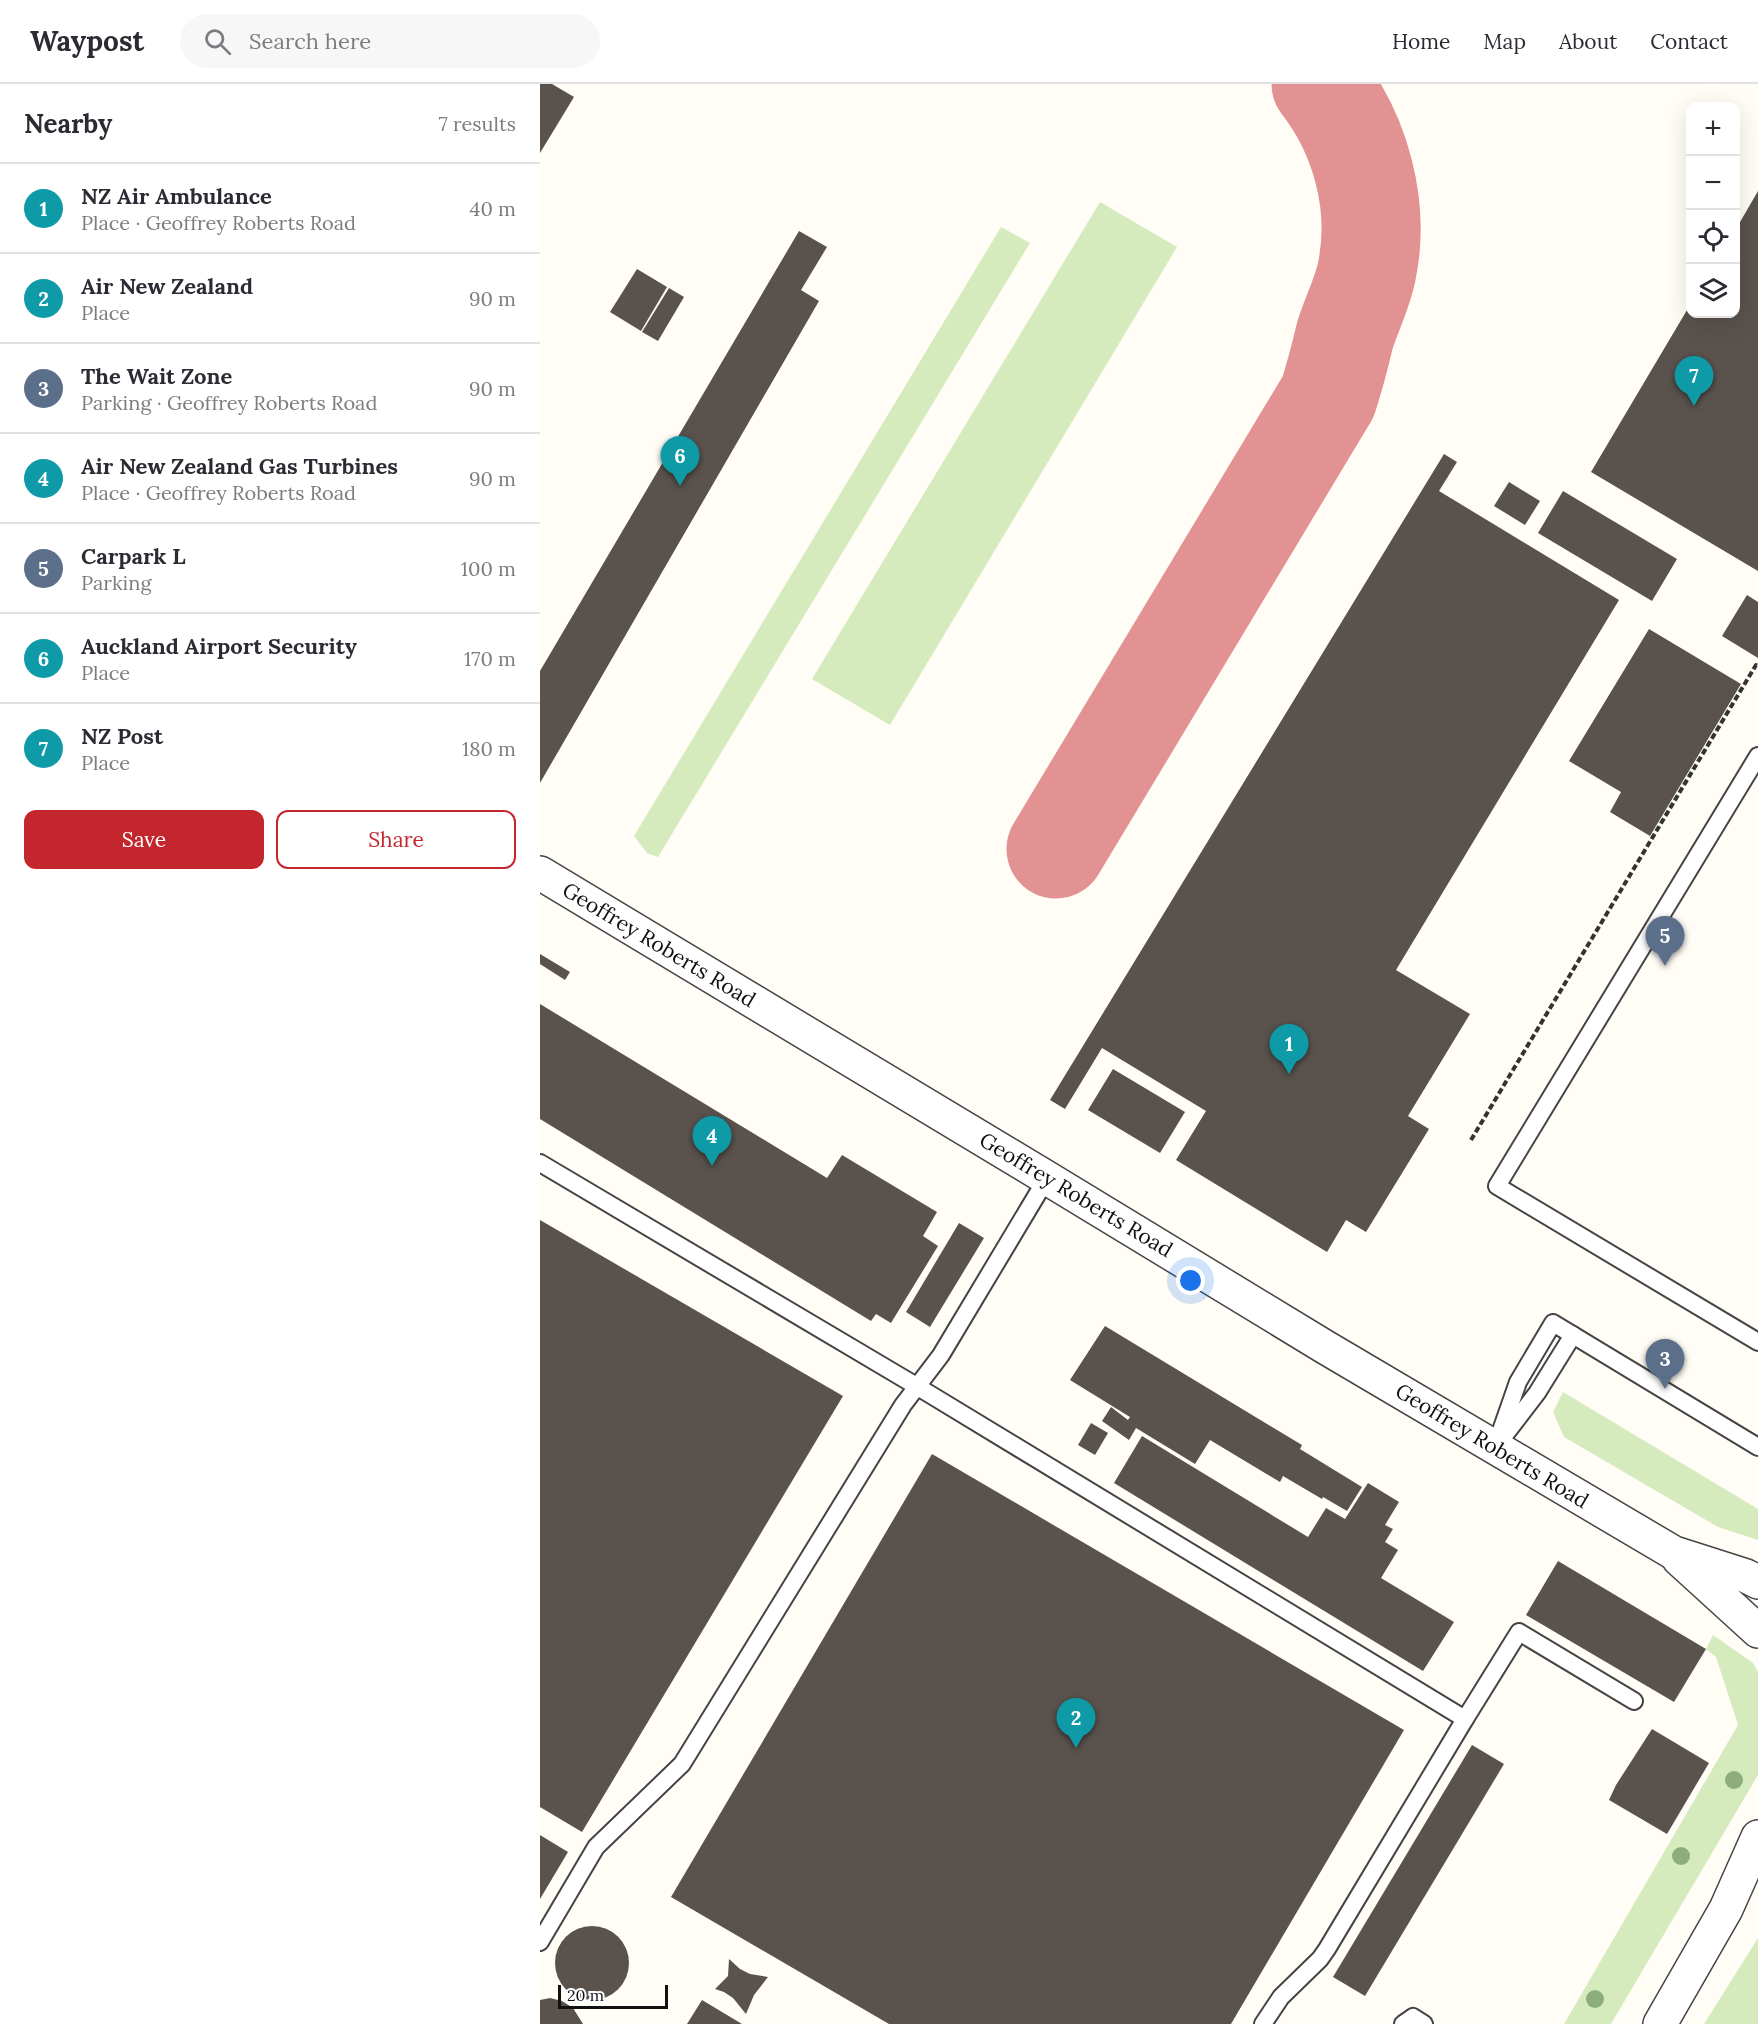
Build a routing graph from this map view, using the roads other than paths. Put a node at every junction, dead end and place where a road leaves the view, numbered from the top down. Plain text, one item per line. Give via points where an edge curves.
1 (1758, 756) edge
2 (540, 873) edge
3 (540, 1163) edge
4 (1047, 1178) junction
5 (1573, 1335) junction
6 (1758, 1342) edge
7 (918, 1387) junction
8 (1758, 1447) edge
9 (1495, 1448) junction
10 (1674, 1553) junction
11 (1758, 1582) edge
12 (1758, 1631) edge
13 (1634, 1701) dead end
14 (1464, 1719) junction
15 (1758, 1837) edge
16 (1758, 1872) edge
17 (1726, 1909) junction
18 (540, 1942) edge
19 (1263, 2024) edge
20 (1403, 2024) edge
21 (1424, 2024) edge
22 (1660, 2024) edge

1 - 6 lane via 1497,1186
2 - 4 street, Geoffrey Roberts Road
3 - 7 lane
4 - 7 lane
4 - 9 street, Geoffrey Roberts Road
5 - 8 lane
5 - 9 lane via 1537,1393
5 - 9 lane via 1553,1323 1518,1382
7 - 14 lane
7 - 18 lane via 903,1405 682,1764 596,1847
9 - 10 street, Geoffrey Roberts Road
10 - 11 street, Geoffrey Roberts Road
10 - 12 street, Geoffrey Roberts Road
13 - 14 lane via 1519,1632
14 - 19 lane via 1327,1949 1281,1997
15 - 17 street
16 - 17 street
17 - 22 street
20 - 21 lane via 1413,2017

